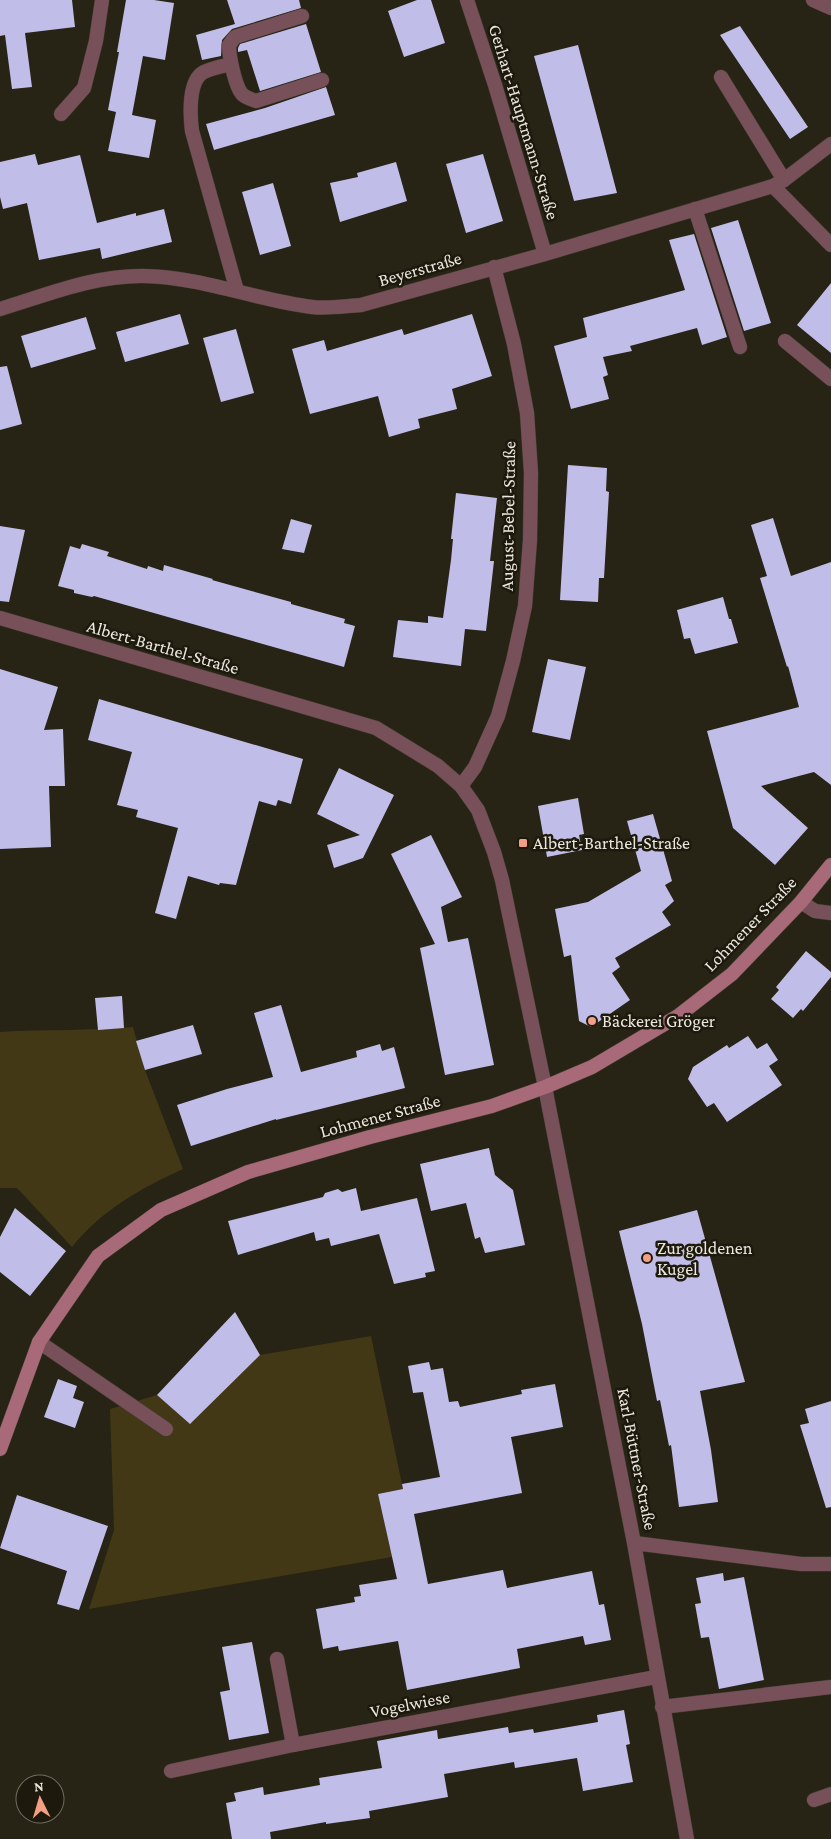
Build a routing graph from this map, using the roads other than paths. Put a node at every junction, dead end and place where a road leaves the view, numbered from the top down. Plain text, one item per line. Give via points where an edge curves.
1 (102, 0) edge
2 (467, 0) edge
3 (813, 0) edge
4 (831, 8) edge
5 (302, 16) dead end
6 (231, 64) junction
7 (720, 77) dead end
8 (322, 80) dead end
9 (61, 114) dead end
10 (831, 144) edge
11 (779, 183) junction
12 (696, 209) junction
13 (828, 238) edge
14 (545, 254) junction
15 (494, 268) junction
16 (237, 291) junction
17 (0, 309) edge
18 (785, 341) dead end
19 (740, 347) dead end
20 (831, 379) edge
21 (0, 618) edge
22 (461, 786) junction
23 (831, 865) edge
24 (801, 902) junction
25 (831, 913) edge
26 (544, 1088) junction
27 (39, 1342) junction
28 (166, 1429) dead end
29 (0, 1449) edge
30 (634, 1543) junction
31 (831, 1564) edge
32 (277, 1659) dead end
33 (656, 1676) junction
34 (831, 1687) edge
35 (662, 1707) junction
36 (293, 1745) junction
37 (172, 1771) dead end
38 (831, 1794) edge
39 (814, 1800) dead end
40 (687, 1839) edge

1 - 9 street via 84,88
2 - 14 street, Gerhart-Hauptmann-Straße
3 - 4 street
5 - 6 street via 235,37 229,45
6 - 8 street via 241,93 256,100
6 - 16 street via 203,72 192,92 190,115
7 - 11 street
10 - 11 street, Beyerstraße
11 - 12 street, Beyerstraße
11 - 13 street
12 - 14 street, Beyerstraße
12 - 19 street
14 - 15 street, Beyerstraße
15 - 16 street, Beyerstraße via 362,305 312,307
15 - 22 street, August-Bebel-Straße via 514,344 527,413 531,473 530,540 525,606 498,716 475,767
16 - 17 street, Beyerstraße via 187,280 144,276 109,278
18 - 20 street
21 - 22 street, Albert-Barthel-Straße via 376,728 438,766
22 - 26 street, Albert-Barthel-Straße via 478,810 504,887
23 - 24 main road, Lohmener Straße
24 - 25 street via 815,911
24 - 26 main road, Lohmener Straße via 732,974 678,1016 592,1067
26 - 27 main road, Lohmener Straße via 492,1106 248,1172 161,1210 98,1256
26 - 30 street, Karl-Büttner-Straße
27 - 28 street
27 - 29 main road, Lohmener Straße
30 - 31 street via 801,1564
30 - 33 street, Karl-Büttner-Straße
32 - 36 street
33 - 35 street, Karl-Büttner-Straße
33 - 36 street, Vogelwiese
34 - 35 street
35 - 40 street, Karl-Büttner-Straße
36 - 37 street, Vogelwiese
38 - 39 street

